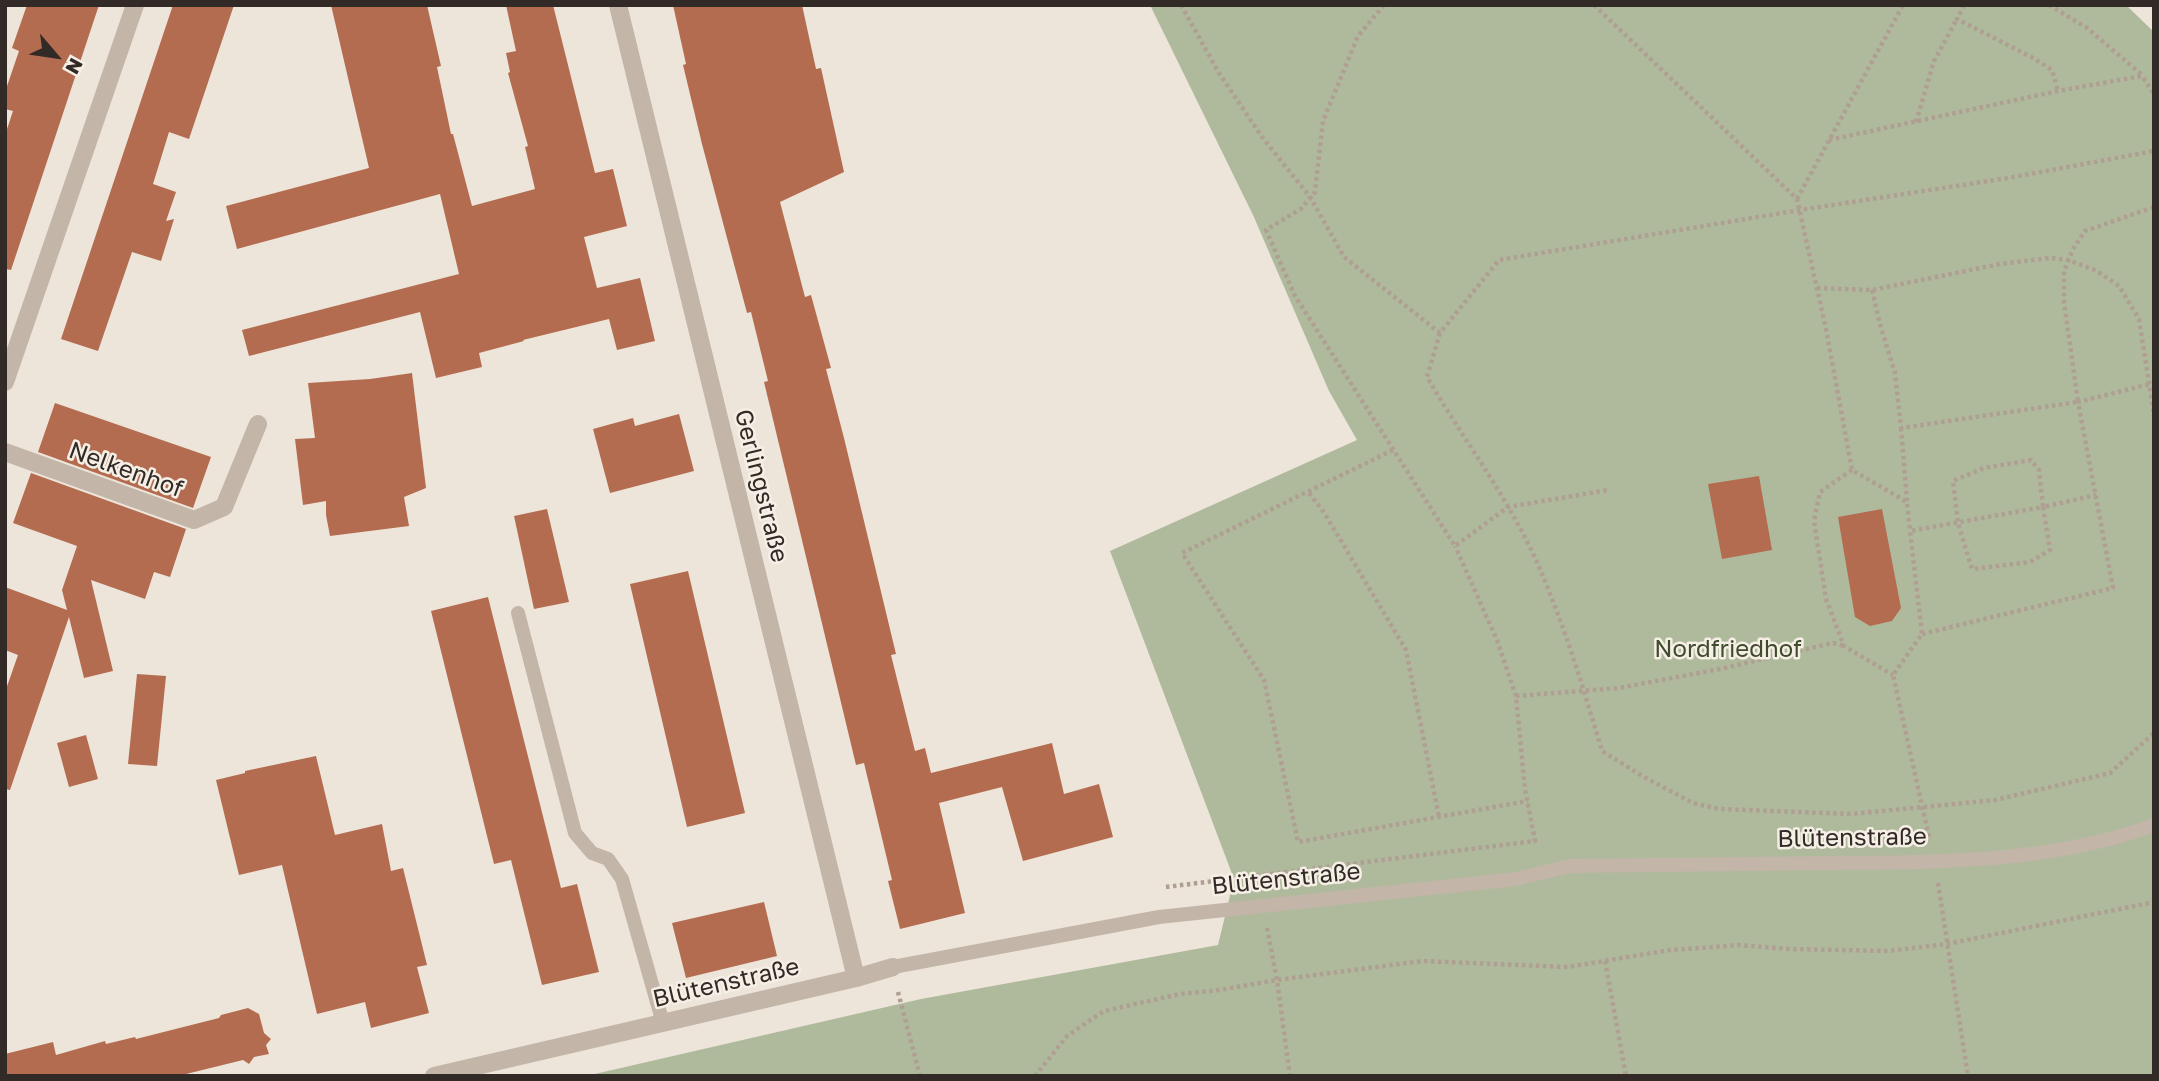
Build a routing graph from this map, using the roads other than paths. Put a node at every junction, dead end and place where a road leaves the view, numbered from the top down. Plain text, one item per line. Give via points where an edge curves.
1 (135, 5) edge
2 (618, 5) edge
3 (5, 382) edge
4 (258, 424) dead end
5 (5, 452) edge
6 (518, 613) dead end
7 (2154, 825) edge
8 (893, 967) joint
9 (856, 978) junction
10 (663, 1023) junction
11 (434, 1076) edge

1 - 3 street
2 - 9 street, Gerlingstraße
4 - 5 street, Nelkenhof via 224,507 194,520
6 - 10 lane via 575,833 592,853 608,859 622,879
7 - 8 lane, Blütenstraße via 2057,851 1934,862 1570,866 1516,880 1159,917
8 - 9 street, Blütenstraße
9 - 10 street, Blütenstraße
10 - 11 street, Blütenstraße

